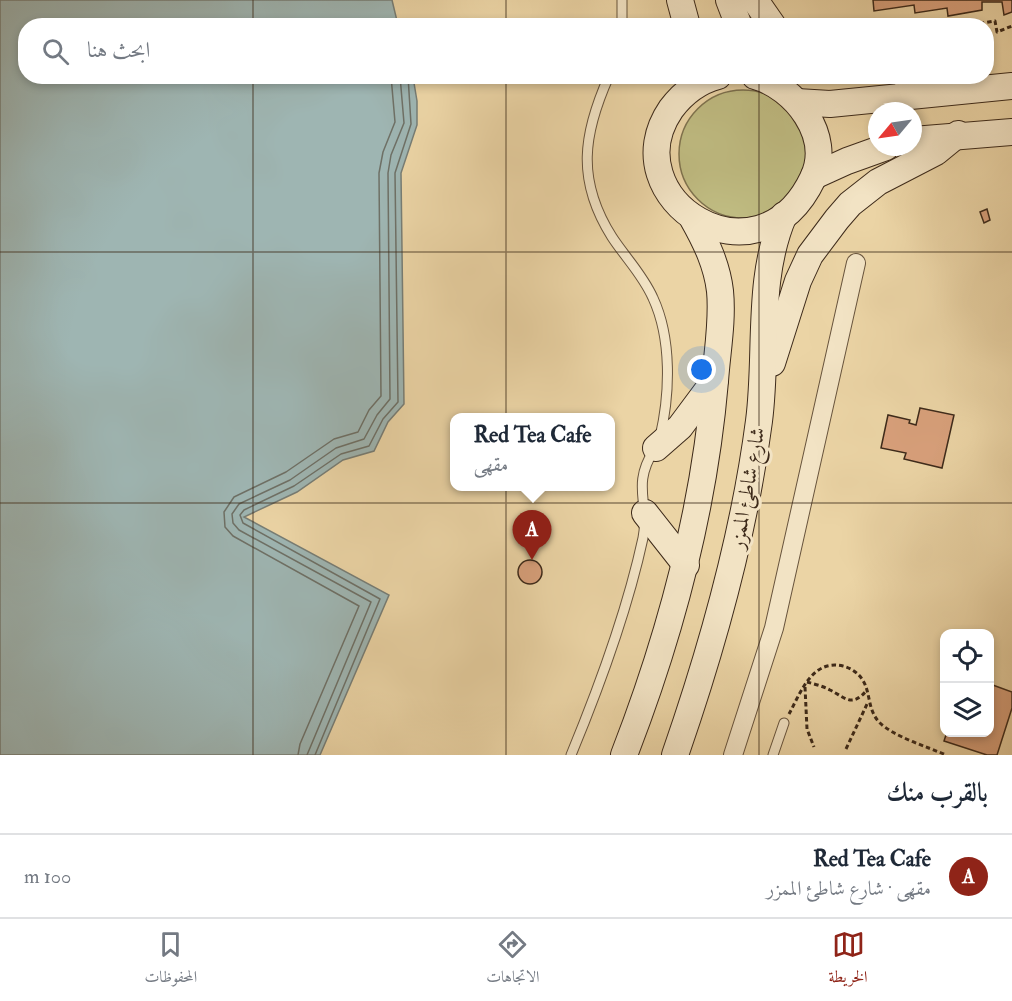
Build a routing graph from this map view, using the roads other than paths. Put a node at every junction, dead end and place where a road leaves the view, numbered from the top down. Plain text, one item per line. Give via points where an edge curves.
1 (622, 0) edge
2 (680, 0) edge
3 (729, 0) edge
4 (755, 0) edge
5 (622, 18) edge
6 (685, 18) edge
7 (736, 18) edge
8 (767, 18) edge
9 (605, 84) edge
10 (691, 84) edge
11 (774, 84) edge
12 (941, 84) edge
13 (1012, 86) edge
14 (968, 90) junction
15 (797, 102) junction
16 (1012, 132) edge
17 (958, 134) junction
18 (922, 139) edge
19 (868, 153) edge
20 (814, 176) junction
21 (784, 215) junction
22 (693, 219) junction
23 (856, 263) dead end
24 (764, 372) junction
25 (715, 380) junction
26 (656, 448) junction
27 (645, 513) junction
28 (686, 565) junction
29 (784, 723) road end
30 (571, 755) edge
31 (624, 755) edge
32 (675, 755) edge
33 (733, 755) edge
34 (773, 755) edge

1 - 5 lane
2 - 6 main road
3 - 7 main road
4 - 8 main road
9 - 26 lane via 588,133 590,188 603,221 643,280 660,318 666,386
10 - 22 main road via 667,116 658,153 660,172 668,190
11 - 15 main road
12 - 14 main road
13 - 14 main road
14 - 15 main road via 830,104
15 - 20 main road via 813,129 817,145
16 - 17 main road
17 - 18 main road
17 - 24 main road via 936,152 878,182 837,219 806,263 775,359
19 - 20 main road
20 - 21 main road
21 - 22 main road via 756,230 740,232 723,231
21 - 24 main road, شارع شاطئ الممزر via 770,254
22 - 25 main road via 711,254 720,289
23 - 33 street via 774,628
24 - 32 main road, شارع شاطئ الممزر via 753,464 730,576
25 - 26 main road via 685,421
25 - 28 main road via 709,444
26 - 27 lane via 643,472
27 - 28 main road
27 - 30 lane via 642,540 610,648
28 - 31 main road via 651,682
29 - 34 lane

